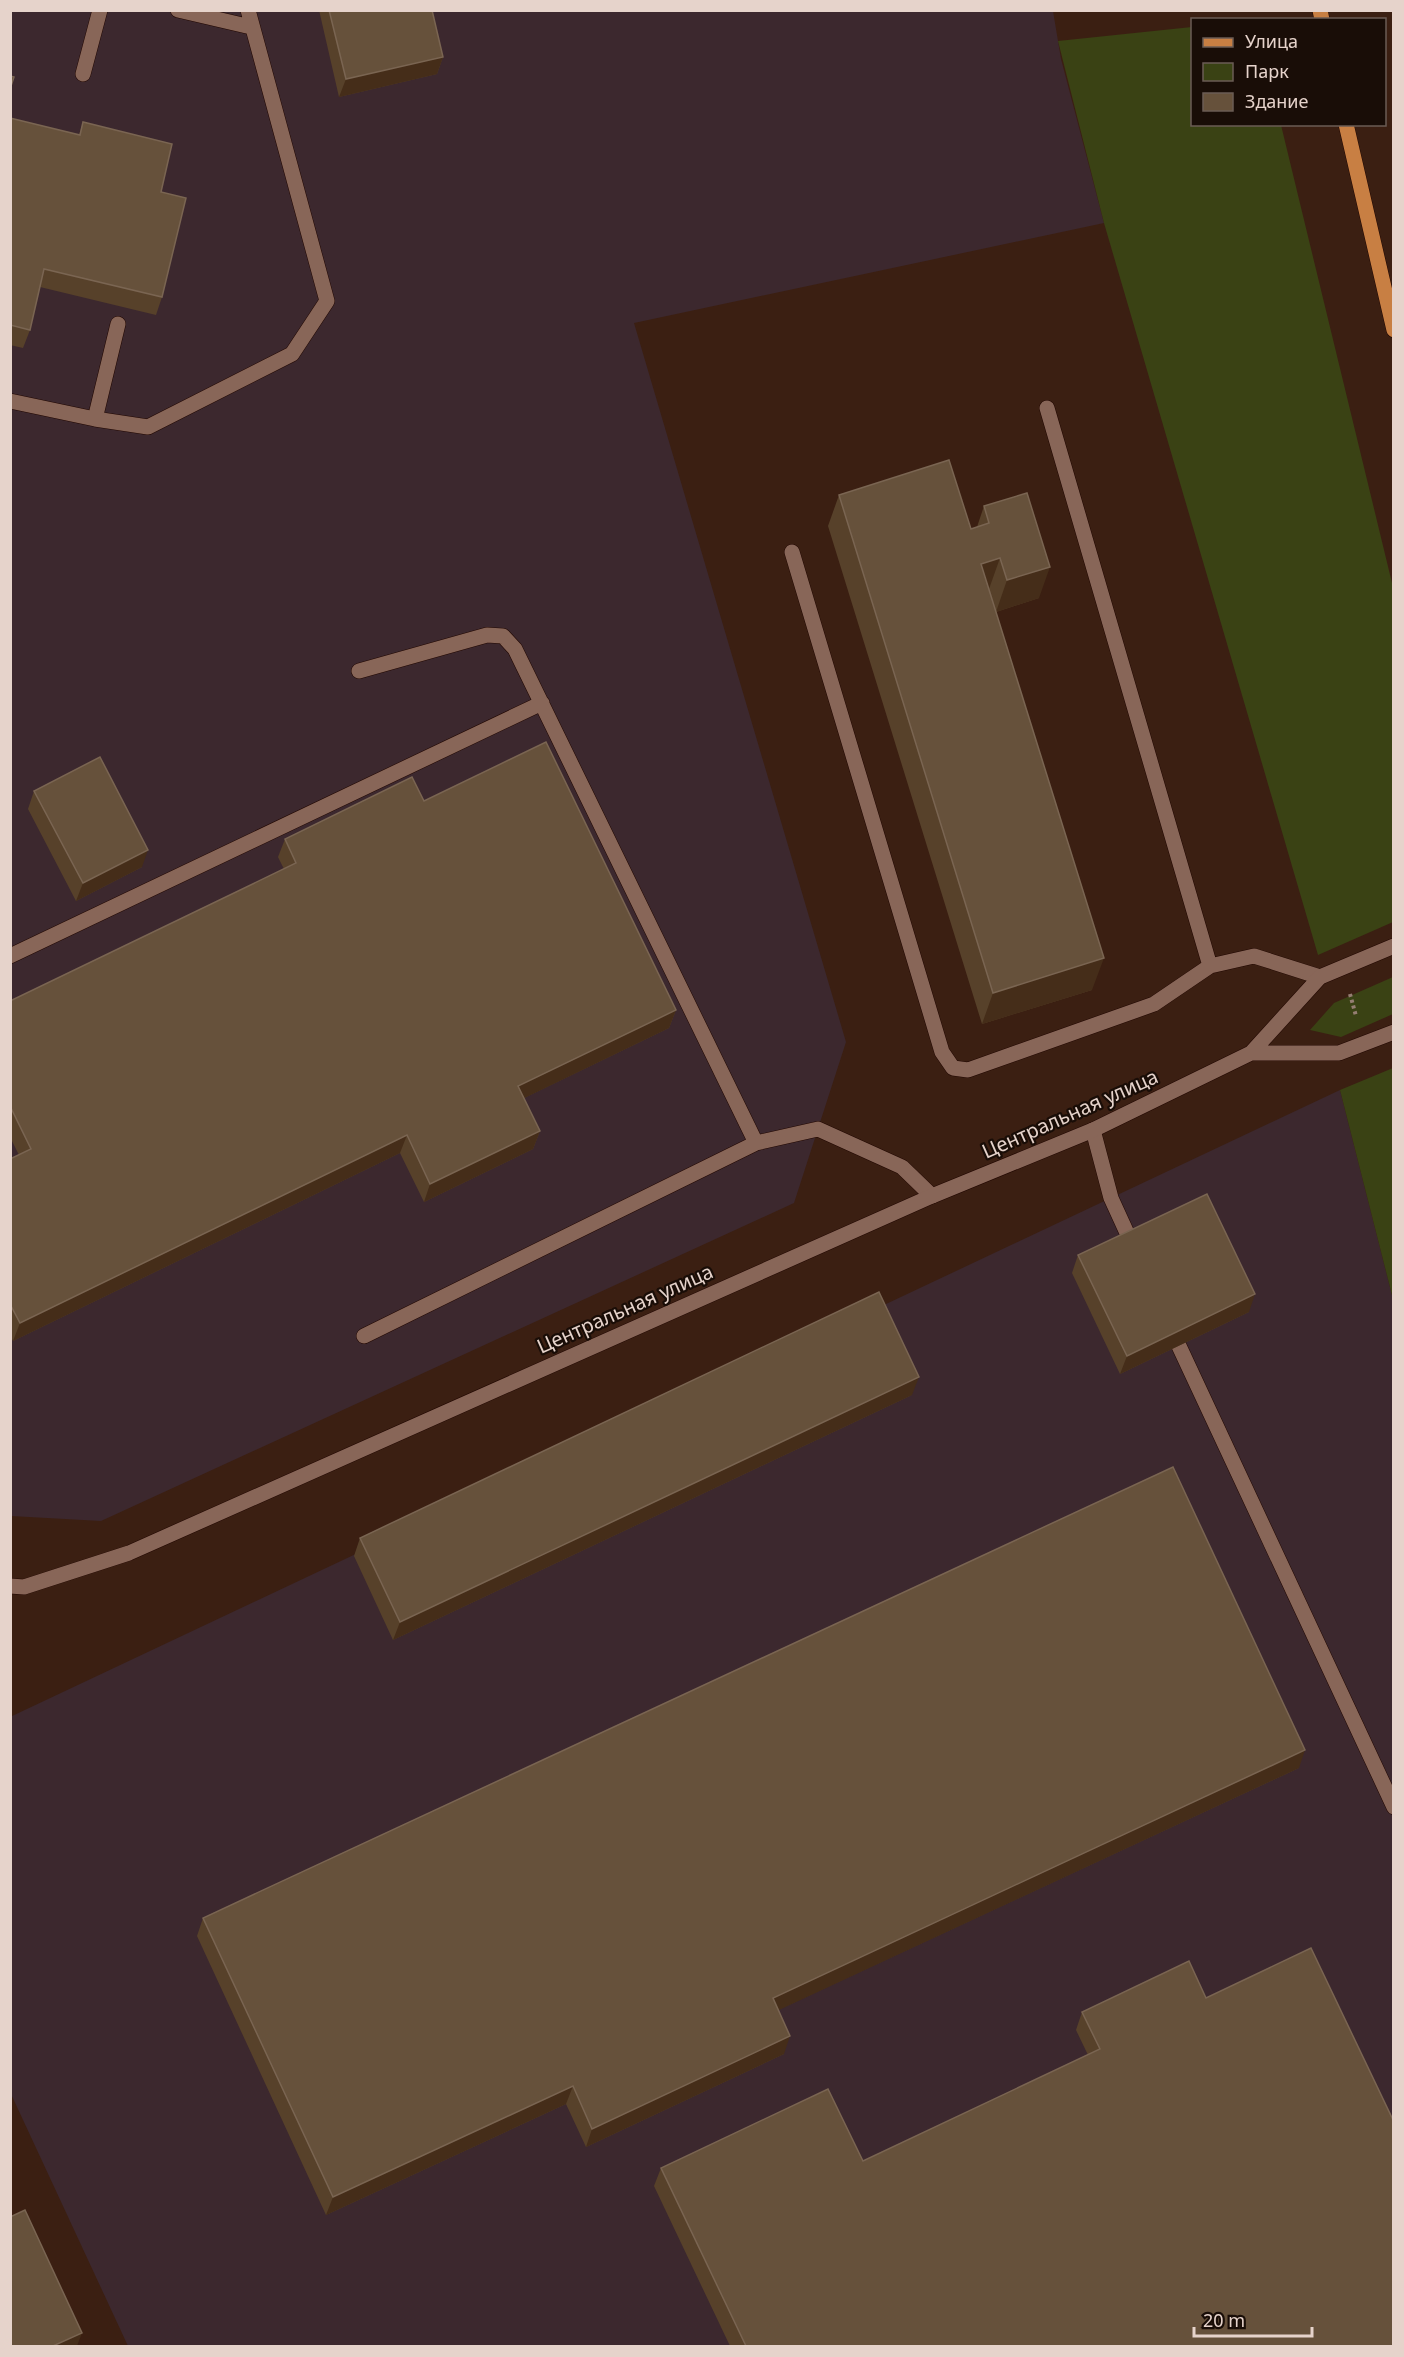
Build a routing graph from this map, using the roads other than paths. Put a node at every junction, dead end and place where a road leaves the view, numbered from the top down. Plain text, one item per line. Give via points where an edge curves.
1 (100, 10) edge
2 (178, 10) edge
3 (248, 10) edge
4 (251, 27) junction
5 (83, 74) dead end
6 (1346, 126) edge
7 (118, 324) dead end
8 (1394, 330) edge
9 (10, 401) edge
10 (1047, 408) dead end
11 (95, 419) junction
12 (792, 552) dead end
13 (359, 671) dead end
14 (542, 703) junction
15 (1394, 946) edge
16 (10, 956) edge
17 (1210, 966) junction
18 (1320, 977) junction
19 (1394, 1032) edge
20 (1251, 1053) junction
21 (1093, 1130) junction
22 (756, 1143) junction
23 (932, 1196) junction
24 (1132, 1244) edge
25 (364, 1336) dead end
26 (1179, 1346) edge
27 (10, 1586) edge
28 (1394, 1807) edge

1 - 5 street
2 - 4 street
3 - 4 street
4 - 11 street via 327,301 292,354 148,427
6 - 8 main road
7 - 11 street
9 - 11 street
10 - 17 street
12 - 17 street via 942,1052 953,1068 968,1070 1154,1004
13 - 14 street via 487,635 502,636 515,649
14 - 16 street
14 - 22 street
15 - 18 street
17 - 18 street via 1254,956
18 - 20 street
19 - 20 street via 1339,1053
20 - 21 street, Центральная улица
21 - 23 street, Центральная улица
21 - 24 street via 1111,1198
22 - 23 street via 818,1128 902,1167
22 - 25 street
23 - 27 street, Центральная улица via 129,1553 24,1587
26 - 28 street

